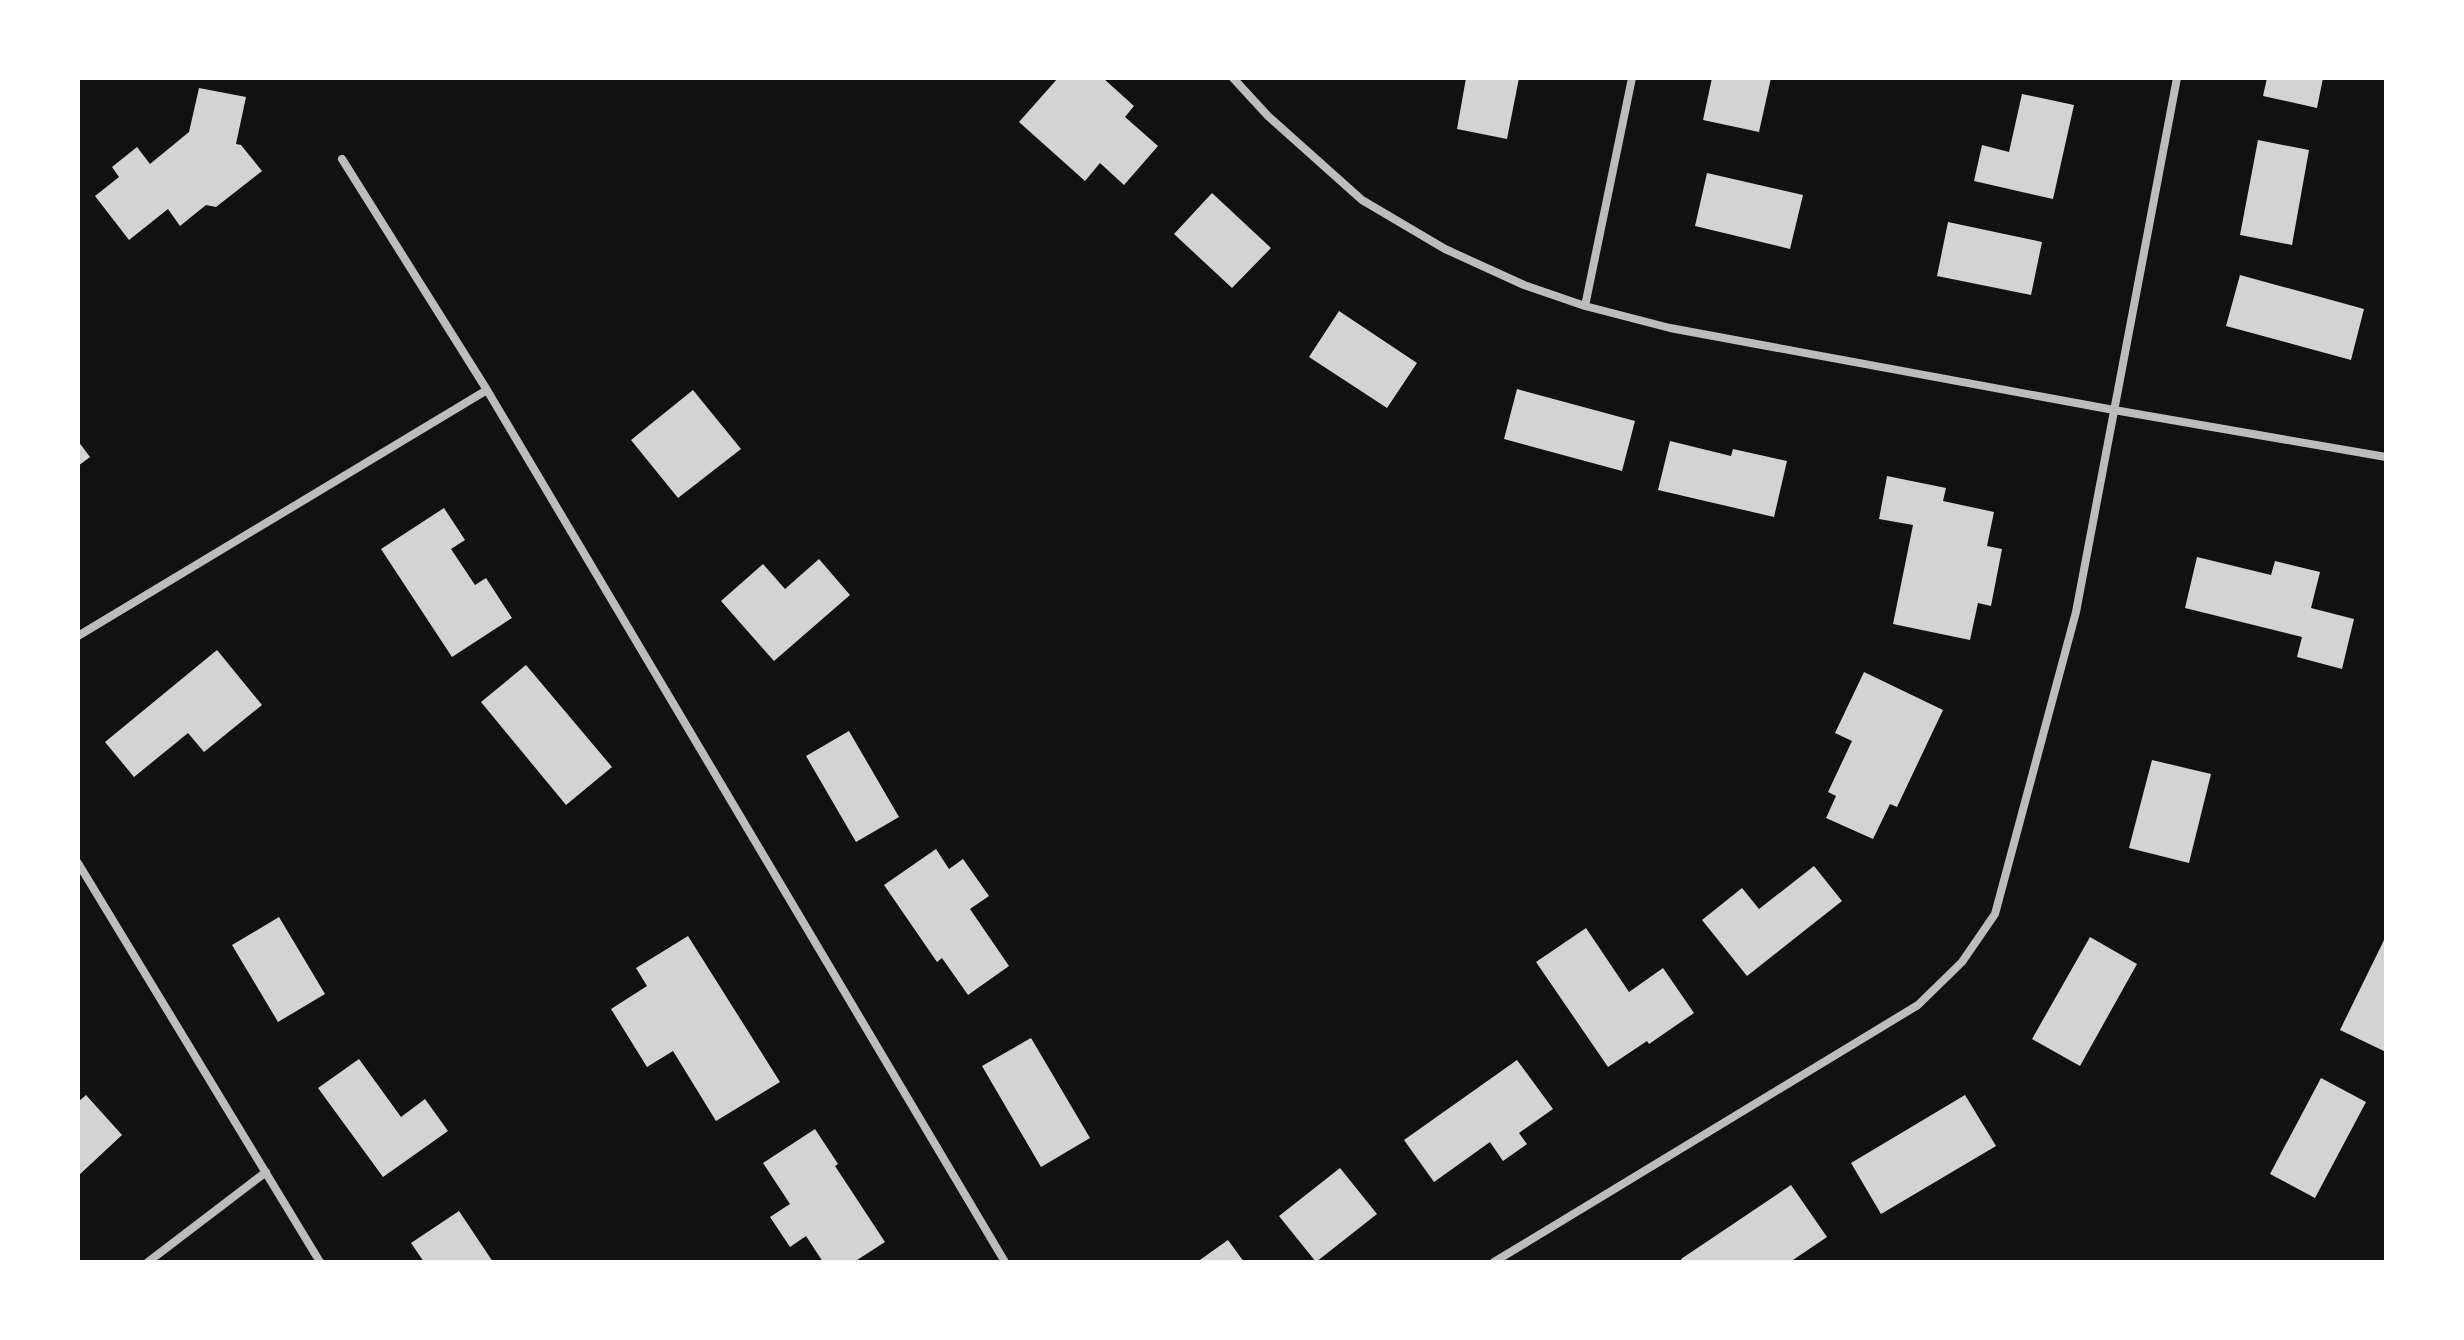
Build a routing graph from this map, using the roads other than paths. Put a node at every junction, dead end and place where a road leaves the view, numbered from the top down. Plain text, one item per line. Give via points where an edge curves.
1 (1233, 78) edge
2 (1632, 78) edge
3 (2177, 78) edge
4 (342, 159) dead end
5 (1585, 306) junction
6 (487, 390) junction
7 (2114, 410) junction
8 (2386, 457) edge
9 (78, 636) edge
10 (78, 863) edge
11 (266, 1172) junction
12 (148, 1262) edge
13 (320, 1262) edge
14 (1005, 1262) edge
15 (1494, 1262) edge

1 - 5 street via 1362,200 1445,249
2 - 5 street
3 - 7 street
4 - 6 street
5 - 7 street via 1670,328
6 - 9 street
6 - 14 street
7 - 8 street
7 - 15 street via 2076,612 1995,914 1962,962 1918,1005
10 - 11 street
11 - 12 street
11 - 13 street

